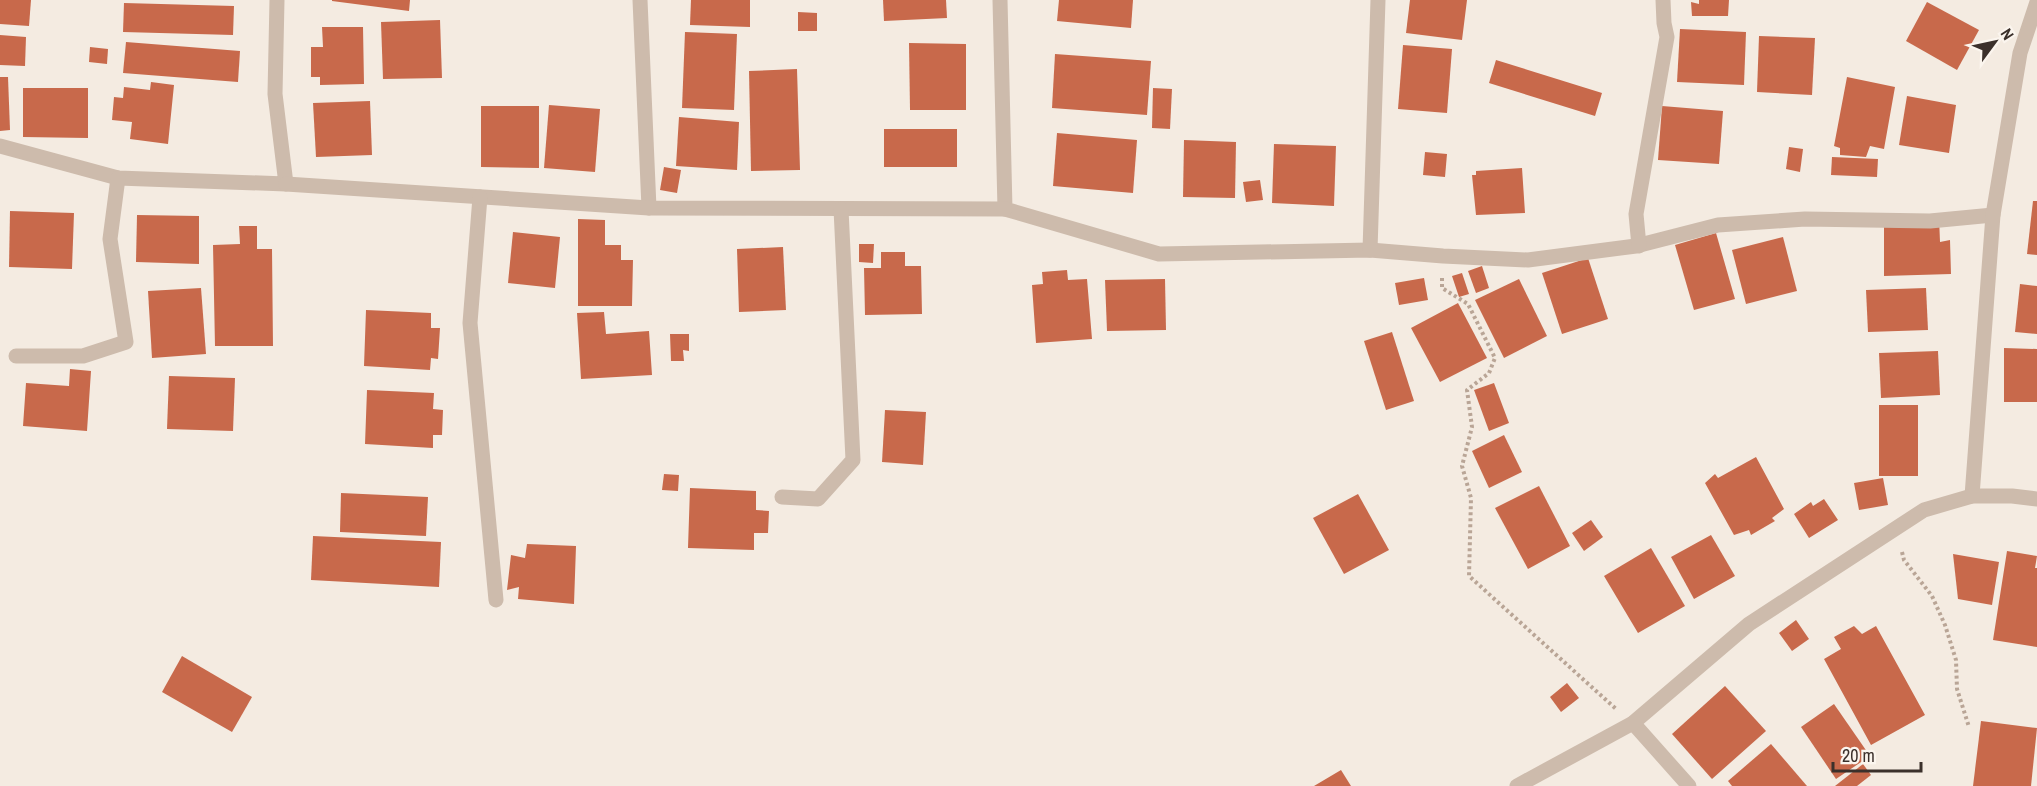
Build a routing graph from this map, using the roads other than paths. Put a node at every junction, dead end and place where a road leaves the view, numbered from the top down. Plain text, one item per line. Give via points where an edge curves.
1 (277, 0) edge
2 (640, 0) edge
3 (1000, 0) edge
4 (1378, 0) edge
5 (1663, 0) edge
6 (2037, 2) edge
7 (0, 146) edge
8 (118, 178) junction
9 (286, 184) junction
10 (480, 197) junction
11 (649, 208) junction
12 (841, 209) junction
13 (1005, 209) junction
14 (1993, 215) junction
15 (1639, 246) junction
16 (1370, 250) junction
17 (16, 356) dead end
18 (1972, 496) junction
19 (782, 498) dead end
20 (2037, 499) edge
21 (496, 600) dead end
22 (1633, 723) junction
23 (1517, 786) edge
24 (1689, 786) edge

1 - 9 street via 275,94
2 - 11 street
3 - 13 street
4 - 16 street
5 - 15 street via 1667,37 1636,214
6 - 14 street via 2020,53
7 - 8 street
8 - 9 street
8 - 17 street via 110,239 126,342 83,356
9 - 10 street
10 - 11 street
10 - 21 street via 470,323
11 - 12 street
12 - 13 street
12 - 19 street via 853,460 818,499
13 - 16 street via 1159,254
14 - 15 street via 1930,221 1805,219 1718,225
14 - 18 street
15 - 16 street via 1528,260
18 - 20 street
18 - 22 street via 1924,510 1749,624
22 - 23 street
22 - 24 street

